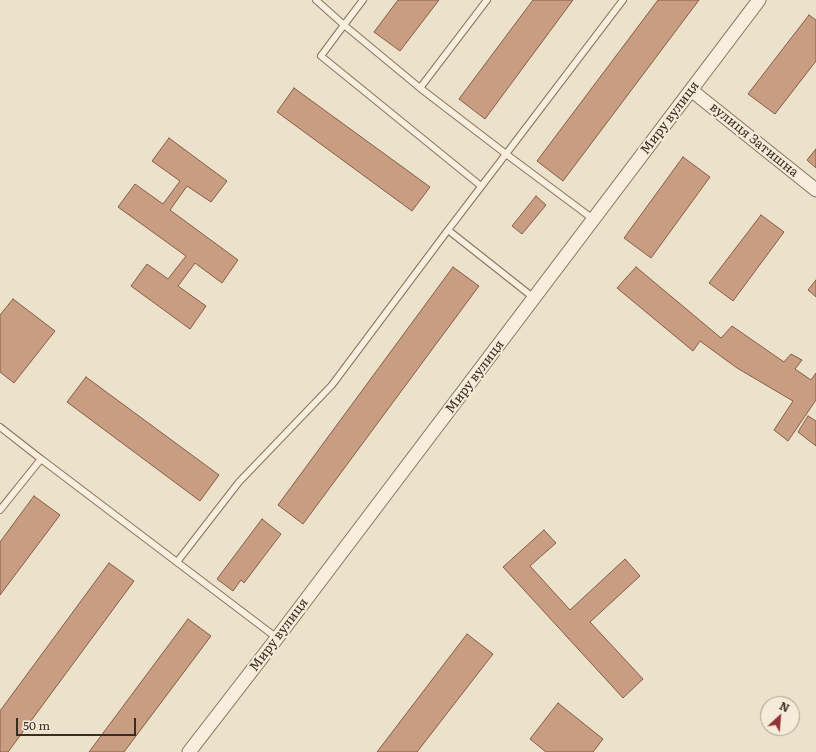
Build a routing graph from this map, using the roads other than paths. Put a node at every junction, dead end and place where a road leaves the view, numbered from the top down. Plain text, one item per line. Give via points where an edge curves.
1 (316, 0) edge
2 (363, 0) edge
3 (487, 0) edge
4 (623, 0) edge
5 (759, 0) edge
6 (344, 25) junction
7 (420, 88) junction
8 (691, 90) junction
9 (506, 154) junction
10 (481, 186) junction
11 (816, 190) edge
12 (594, 219) junction
13 (448, 230) junction
14 (534, 298) junction
15 (0, 427) edge
16 (41, 459) junction
17 (0, 510) edge
18 (177, 562) junction
19 (277, 638) junction
20 (189, 752) edge

1 - 6 lane
2 - 6 lane
3 - 7 lane
4 - 9 lane
5 - 8 street, Миру вулиця
6 - 7 lane
6 - 10 lane via 321,56
7 - 9 lane
8 - 11 street, вулиця Затишна
8 - 12 street, Миру вулиця
9 - 10 lane
9 - 12 lane
10 - 13 lane
12 - 14 street, Миру вулиця
13 - 14 lane
13 - 18 lane via 332,385 239,482
14 - 19 street, Миру вулиця
15 - 16 lane
16 - 17 lane
16 - 18 lane
18 - 19 lane
19 - 20 street, Миру вулиця

